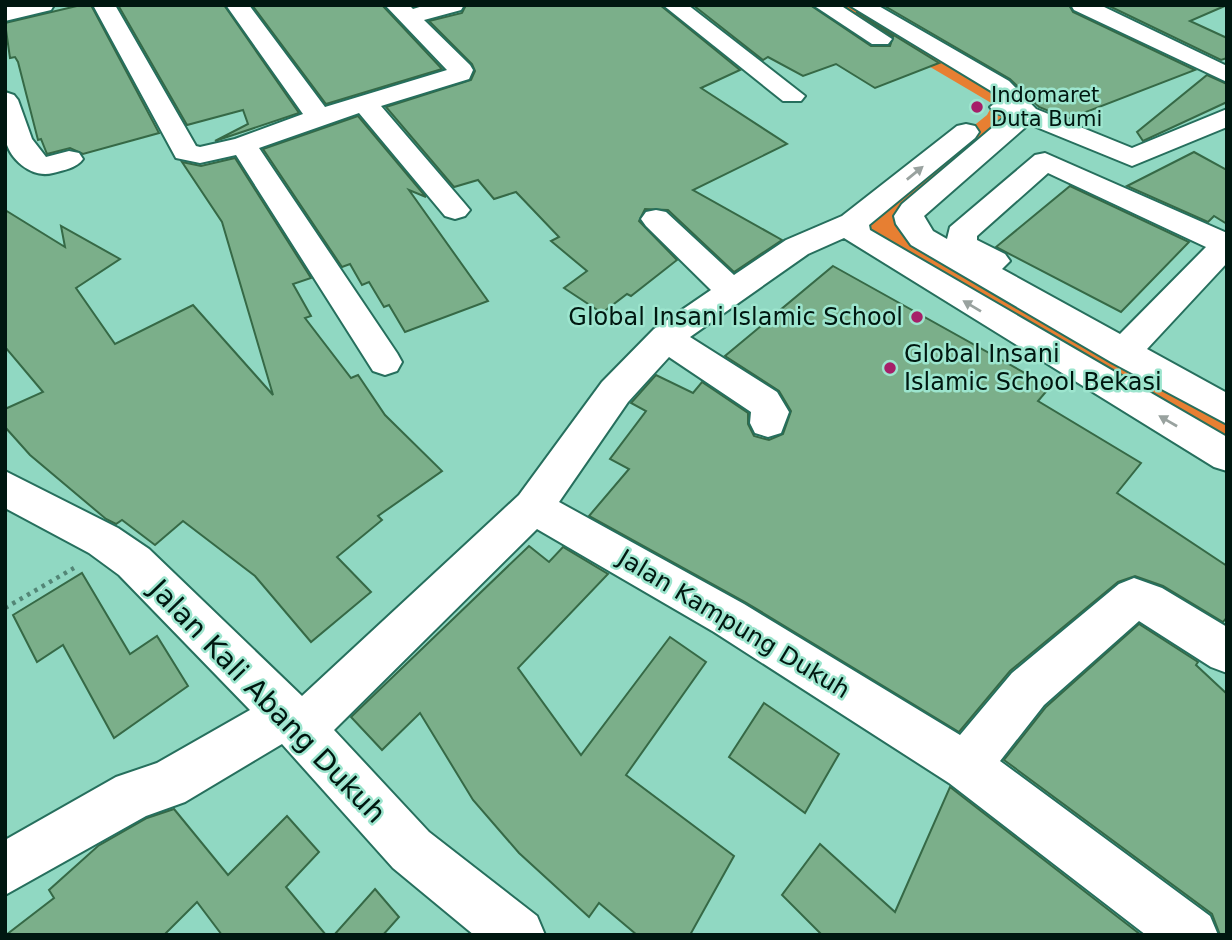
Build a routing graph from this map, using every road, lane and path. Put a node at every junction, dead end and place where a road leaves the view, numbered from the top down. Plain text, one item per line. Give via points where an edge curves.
1 (43, 5) edge
2 (104, 5) edge
3 (237, 5) edge
4 (453, 5) edge
5 (674, 5) edge
6 (824, 5) edge
7 (860, 5) edge
8 (1082, 5) edge
9 (402, 11) edge
10 (5, 14) edge
11 (1227, 75) edge
12 (997, 95) junction
13 (792, 96) dead end
14 (5, 100) edge
15 (364, 103) junction
16 (1026, 113) junction
17 (319, 117) junction
18 (1227, 117) edge
19 (999, 139) junction
20 (243, 145) junction
21 (69, 159) dead end
22 (1045, 161) junction
23 (455, 210) dead end
24 (656, 219) dead end
25 (853, 223) junction
26 (1226, 245) edge
27 (732, 291) junction
28 (666, 338) junction
29 (1132, 344) junction
30 (385, 362) dead end
31 (1221, 395) edge
32 (768, 423) dead end
33 (1227, 456) edge
34 (5, 486) edge
35 (533, 507) junction
36 (114, 545) junction
37 (5, 608) edge
38 (1227, 652) edge
39 (294, 722) junction
40 (966, 766) junction
41 (5, 869) edge
42 (518, 935) edge
43 (1191, 935) edge

1 - 10 street
2 - 20 street via 189,155
3 - 17 street
4 - 9 street
5 - 13 street
6 - 12 street via 952,83
7 - 12 street
8 - 11 street
9 - 15 street via 462,72
12 - 16 street
25 -> 12 street via 987,115
14 - 21 street via 25,154 44,167
15 - 17 street
15 - 23 street
16 - 18 street via 1132,158
16 - 19 street
17 - 20 street
19 - 22 street
19 - 29 street via 912,211 909,216 915,230 922,238
20 - 30 street
22 - 26 street
22 - 29 street via 960,239
24 - 27 street
25 - 27 street via 797,247
33 -> 25 street via 868,244 857,236
26 - 29 street
27 - 28 street
28 - 32 street via 764,401 771,412
28 - 35 street via 615,392
29 - 31 street
34 - 36 street, Jalan Kali Abang Dukuh via 34,507
35 - 39 street
35 - 40 street, Jalan Kampung Dukuh via 729,618
36 - 37 path
36 - 39 street, Jalan Kali Abang Dukuh
38 - 40 street via 1134,598 1028,688
39 - 41 street via 167,784 134,795
39 - 42 street, Jalan Kali Abang Dukuh via 411,850
40 - 43 street, Jalan Kampung Dukuh

